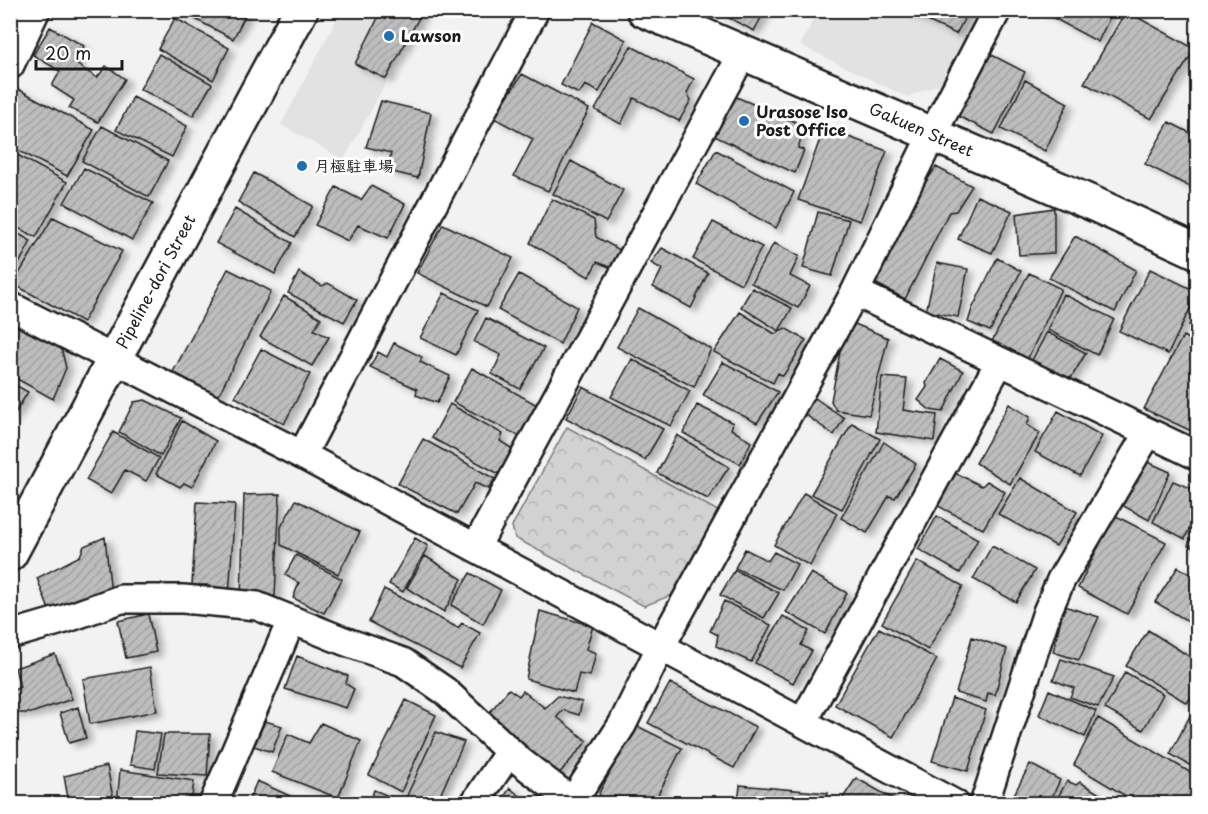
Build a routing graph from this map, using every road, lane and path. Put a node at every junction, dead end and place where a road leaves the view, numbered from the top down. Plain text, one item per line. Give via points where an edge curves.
1 (36, 10) edge
2 (301, 10) edge
3 (535, 10) edge
4 (644, 10) edge
5 (997, 10) edge
6 (743, 53) junction
7 (10, 65) edge
8 (932, 135) junction
9 (1197, 252) edge
10 (855, 292) junction
11 (10, 306) edge
12 (116, 360) junction
13 (1000, 361) junction
14 (1148, 433) junction
15 (302, 455) junction
16 (1197, 456) edge
17 (476, 548) junction
18 (10, 554) edge
19 (291, 621) junction
20 (10, 634) edge
21 (661, 646) junction
22 (803, 722) junction
23 (509, 752) junction
24 (574, 802) edge
25 (213, 804) edge
26 (474, 804) edge
27 (954, 804) edge
28 (984, 804) edge

1 - 7 street
2 - 12 main road, Pipeline-dori Street
3 - 15 street
4 - 6 main road, Gakuen Street
5 - 8 street
6 - 8 main road, Gakuen Street
6 - 17 street
8 - 9 main road, Gakuen Street
8 - 10 street
10 - 13 street
10 - 21 street
11 - 12 street
12 - 15 street
12 - 18 main road, Pipeline-dori Street
13 - 14 street
13 - 22 street
14 - 16 street
14 - 28 street via 1061,580
15 - 17 street
17 - 21 street
19 - 20 street via 257,606 121,599
19 - 23 street via 403,662 445,691
19 - 25 street
21 - 22 street
21 - 24 street via 622,725
22 - 27 street
23 - 24 street
23 - 26 street

